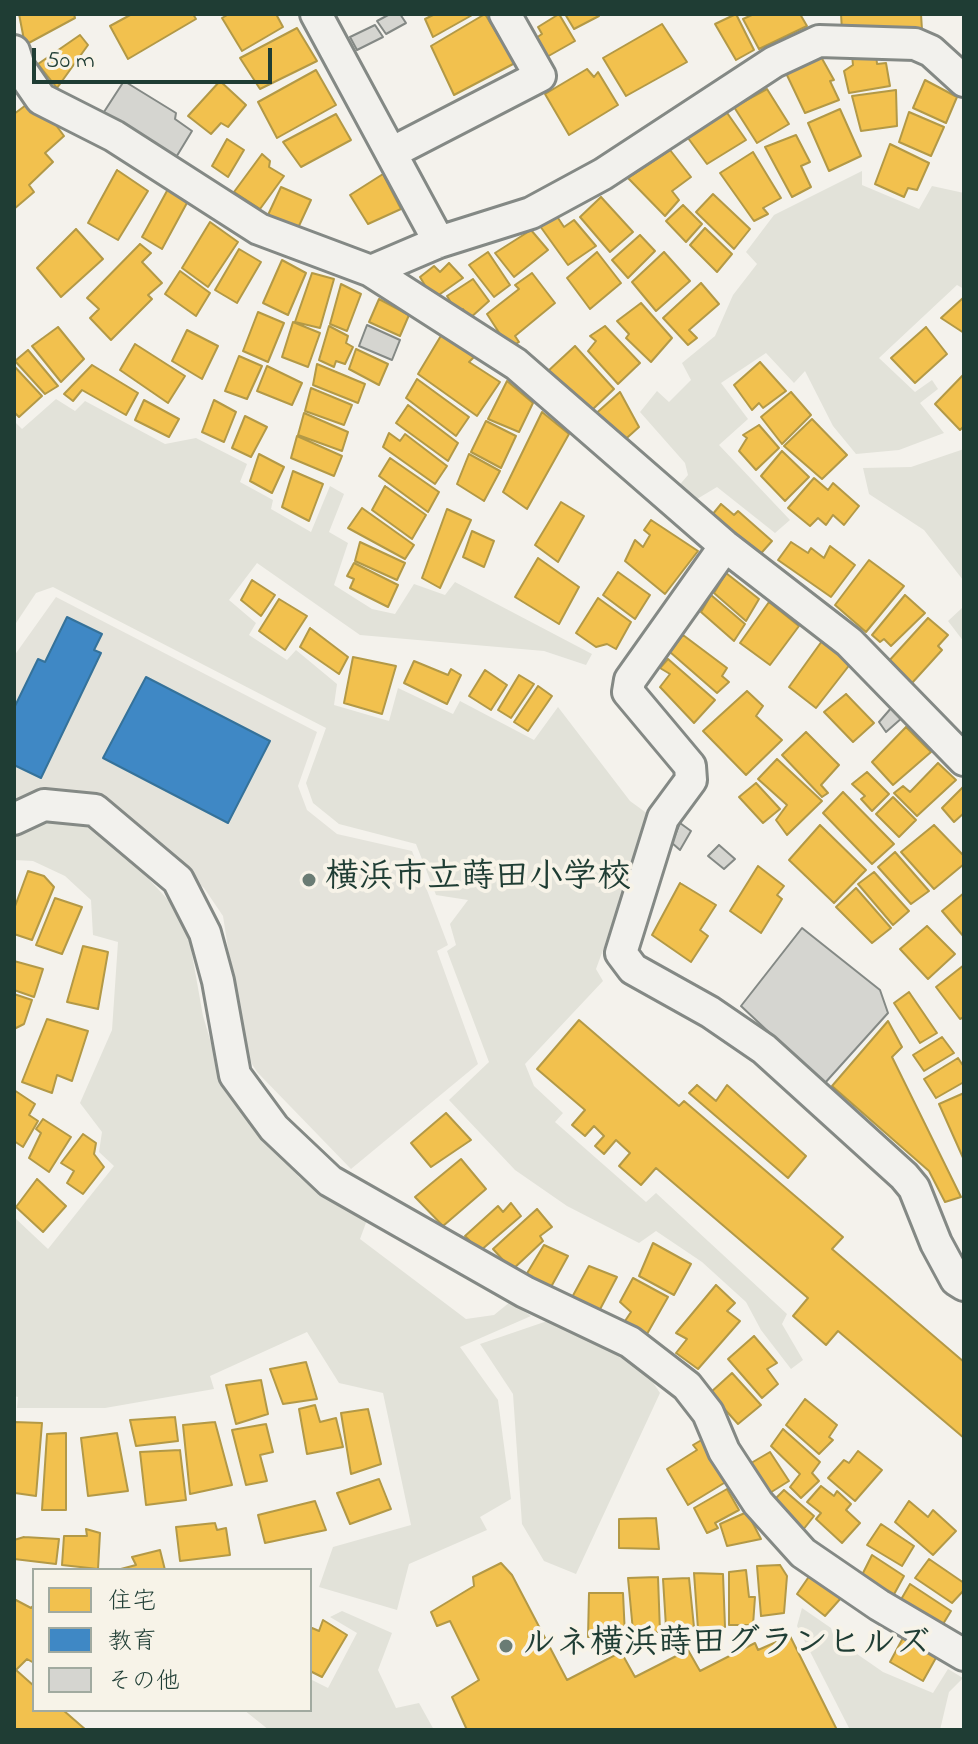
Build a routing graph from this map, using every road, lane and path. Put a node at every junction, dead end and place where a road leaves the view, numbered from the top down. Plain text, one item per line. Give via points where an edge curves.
1 (316, 14) edge
2 (505, 14) edge
3 (14, 51) edge
4 (964, 81) edge
5 (391, 153) junction
6 (439, 242) junction
7 (371, 271) junction
8 (725, 546) junction
9 (964, 760) edge
10 (14, 819) edge
11 (964, 1285) edge
12 (961, 1647) edge

1 - 5 street
2 - 5 street via 540,76
3 - 7 street via 41,99 114,136 259,229
4 - 6 street via 931,51 915,44 819,41 774,62 591,181 531,213
5 - 6 street
6 - 7 street
7 - 8 street via 516,364
8 - 9 street via 849,642
8 - 11 street via 630,680 628,692 690,766 691,780 663,818 621,953 633,969 764,1049 904,1176 956,1280
10 - 12 street via 44,805 95,810 178,880 205,933 235,1075 274,1128 330,1181 525,1292 630,1342 687,1386 758,1503 803,1553 879,1605

